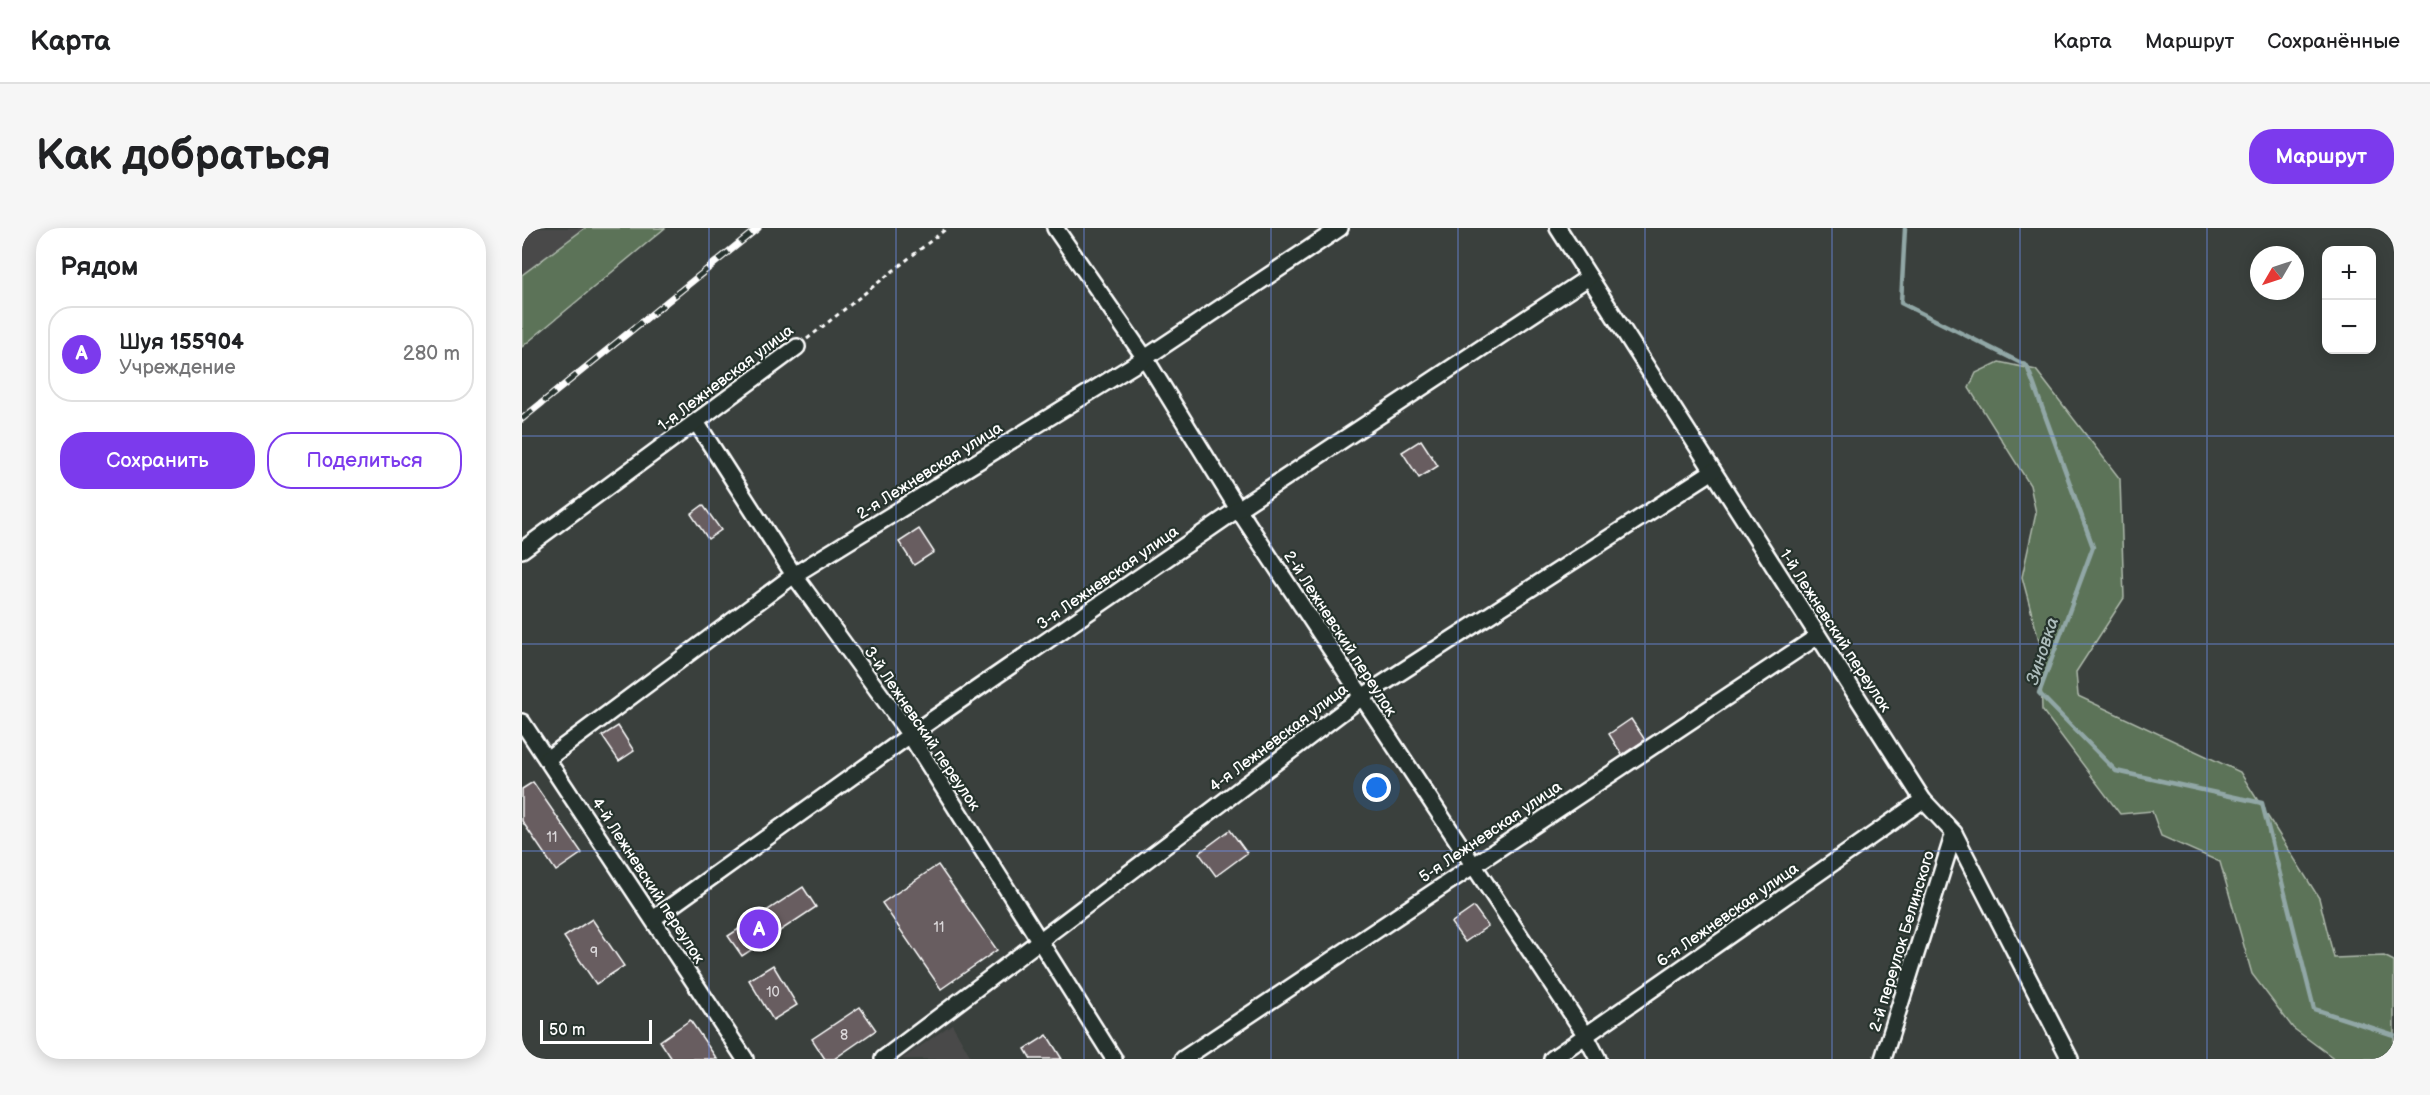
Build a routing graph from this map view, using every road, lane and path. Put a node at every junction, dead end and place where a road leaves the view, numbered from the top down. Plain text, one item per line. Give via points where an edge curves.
1 (947, 228) edge
2 (1055, 228) edge
3 (1340, 228) edge
4 (1558, 228) edge
5 (1589, 277) junction
6 (797, 347) joint
7 (1145, 358) junction
8 (696, 422) junction
9 (1713, 471) junction
10 (1238, 509) junction
11 (522, 550) edge
12 (794, 575) junction
13 (1818, 636) junction
14 (1362, 697) junction
15 (522, 722) edge
16 (910, 735) junction
17 (547, 759) junction
18 (1923, 800) junction
19 (1954, 833) junction
20 (1473, 864) junction
21 (653, 919) junction
22 (1041, 939) junction
23 (1585, 1034) junction
24 (745, 1059) edge
25 (883, 1059) edge
26 (1114, 1059) edge
27 (1183, 1059) edge
28 (1552, 1059) edge
29 (1598, 1059) edge
30 (1883, 1059) edge
31 (2070, 1059) edge

1 - 6 path, 1-я Лежневская улица
2 - 7 street, 2-й Лежневский переулок
3 - 7 street, 2-я Лежневская улица
4 - 5 street, 1-й Лежневский переулок
5 - 9 street, 1-й Лежневский переулок
5 - 10 street, 3-я Лежневская улица
6 - 8 street, 1-я Лежневская улица
7 - 10 street, 2-й Лежневский переулок
7 - 12 street, 2-я Лежневская улица
8 - 11 street, 1-я Лежневская улица
8 - 12 street, 3-й Лежневский переулок
9 - 13 street, 1-й Лежневский переулок
9 - 14 street, 4-я Лежневская улица
10 - 14 street, 2-й Лежневский переулок
10 - 16 street, 3-я Лежневская улица
12 - 16 street, 3-й Лежневский переулок
12 - 17 street, 2-я Лежневская улица
13 - 18 street, 1-й Лежневский переулок
13 - 20 street, 5-я Лежневская улица
14 - 20 street, 2-й Лежневский переулок
14 - 22 street, 4-я Лежневская улица
15 - 17 street, 4-й Лежневский переулок
16 - 21 street, 3-я Лежневская улица
16 - 22 street, 3-й Лежневский переулок
17 - 21 street, 4-й Лежневский переулок
18 - 19 street, 1-й Лежневский переулок
18 - 23 street, 6-я Лежневская улица
19 - 30 street, 2-й переулок Белинского
19 - 31 street, 1-й Лежневский переулок
20 - 23 street, 2-й Лежневский переулок
20 - 27 street, 5-я Лежневская улица
21 - 24 street, 4-й Лежневский переулок
22 - 25 street, 4-я Лежневская улица
22 - 26 street, 3-й Лежневский переулок
23 - 28 street, 6-я Лежневская улица
23 - 29 street, 2-й Лежневский переулок

